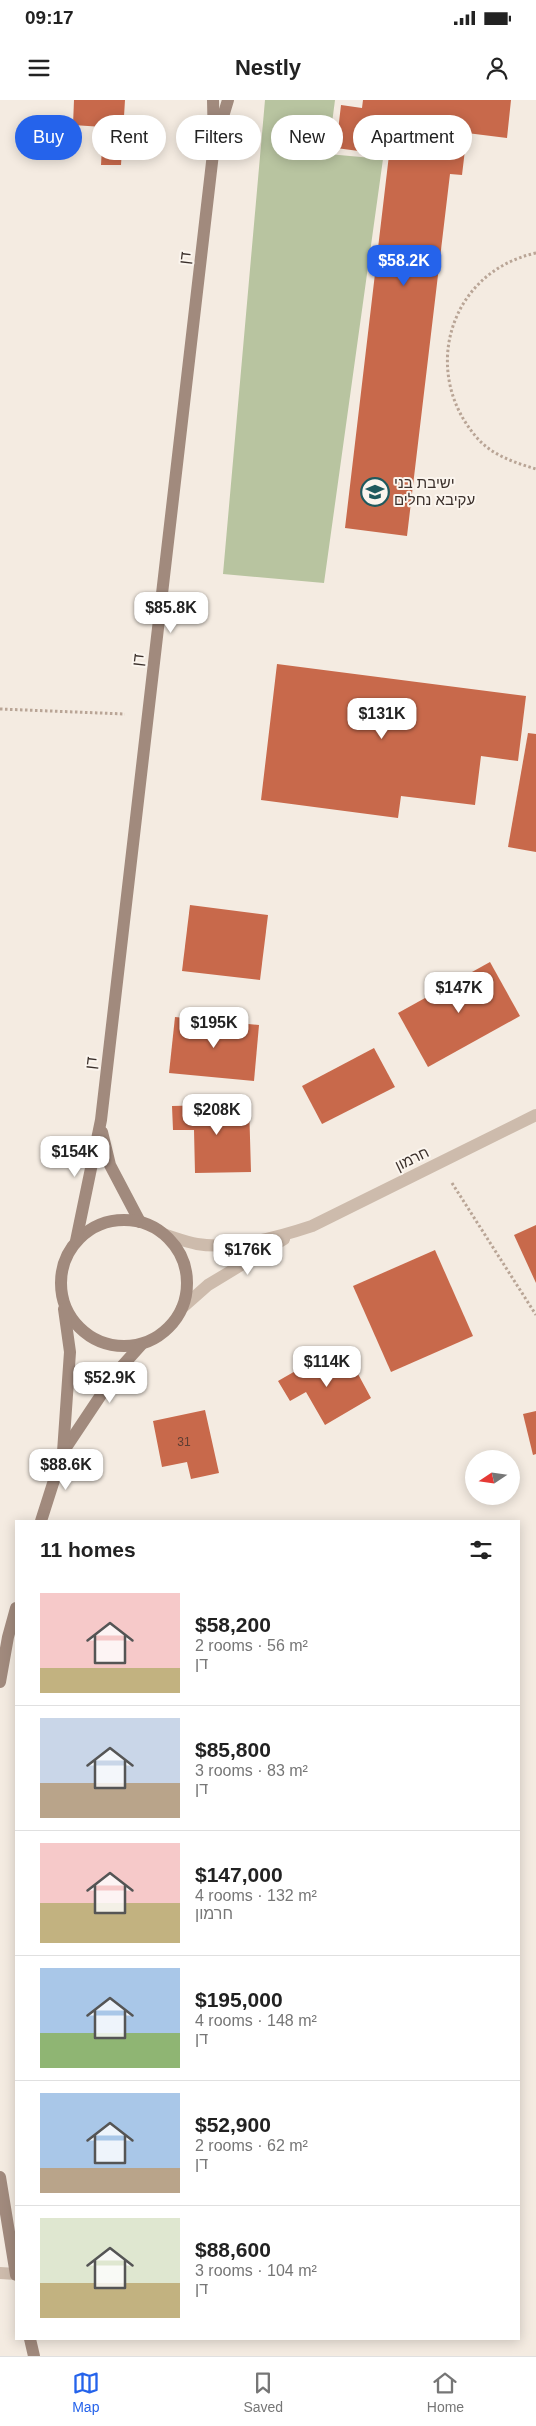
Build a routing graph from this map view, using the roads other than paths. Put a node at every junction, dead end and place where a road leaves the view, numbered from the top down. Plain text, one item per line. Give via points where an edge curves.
1 (213, 100) edge
2 (228, 100) edge
3 (213, 115) edge
4 (223, 115) edge
5 (212, 160) edge
6 (536, 1115) edge
7 (101, 1120) junction
8 (140, 1222) junction
9 (302, 1229) junction
10 (166, 1235) junction
11 (76, 1241) junction
12 (62, 1300) junction
13 (182, 1308) junction
14 (141, 1345) junction
15 (63, 1452) junction
16 (42, 1520) edge
17 (15, 1612) edge
18 (0, 1682) edge
19 (0, 2177) edge
20 (15, 2269) edge
21 (0, 2273) edge
22 (15, 2275) edge
23 (30, 2340) edge
24 (34, 2356) edge

1 - 3 street, דן
2 - 4 street, דן
5 - 7 street, דן
6 - 9 street, חרמון
7 - 8 street, דן via 104,1148 110,1165
7 - 11 street, דן
8 - 10 street via 150,1224
8 - 11 street via 130,1219 110,1221 91,1228
9 - 10 street, חרמון via 280,1237 242,1243 198,1244
9 - 13 street, חרמון via 208,1285
10 - 13 street via 179,1251 186,1270 188,1289
11 - 12 street via 65,1259 60,1279
12 - 14 street via 84,1334 103,1344 121,1347
12 - 15 street via 70,1352
13 - 14 street via 173,1324 158,1337
14 - 15 street via 115,1374
15 - 16 street
17 - 18 street
19 - 20 street
21 - 22 street
23 - 24 street

